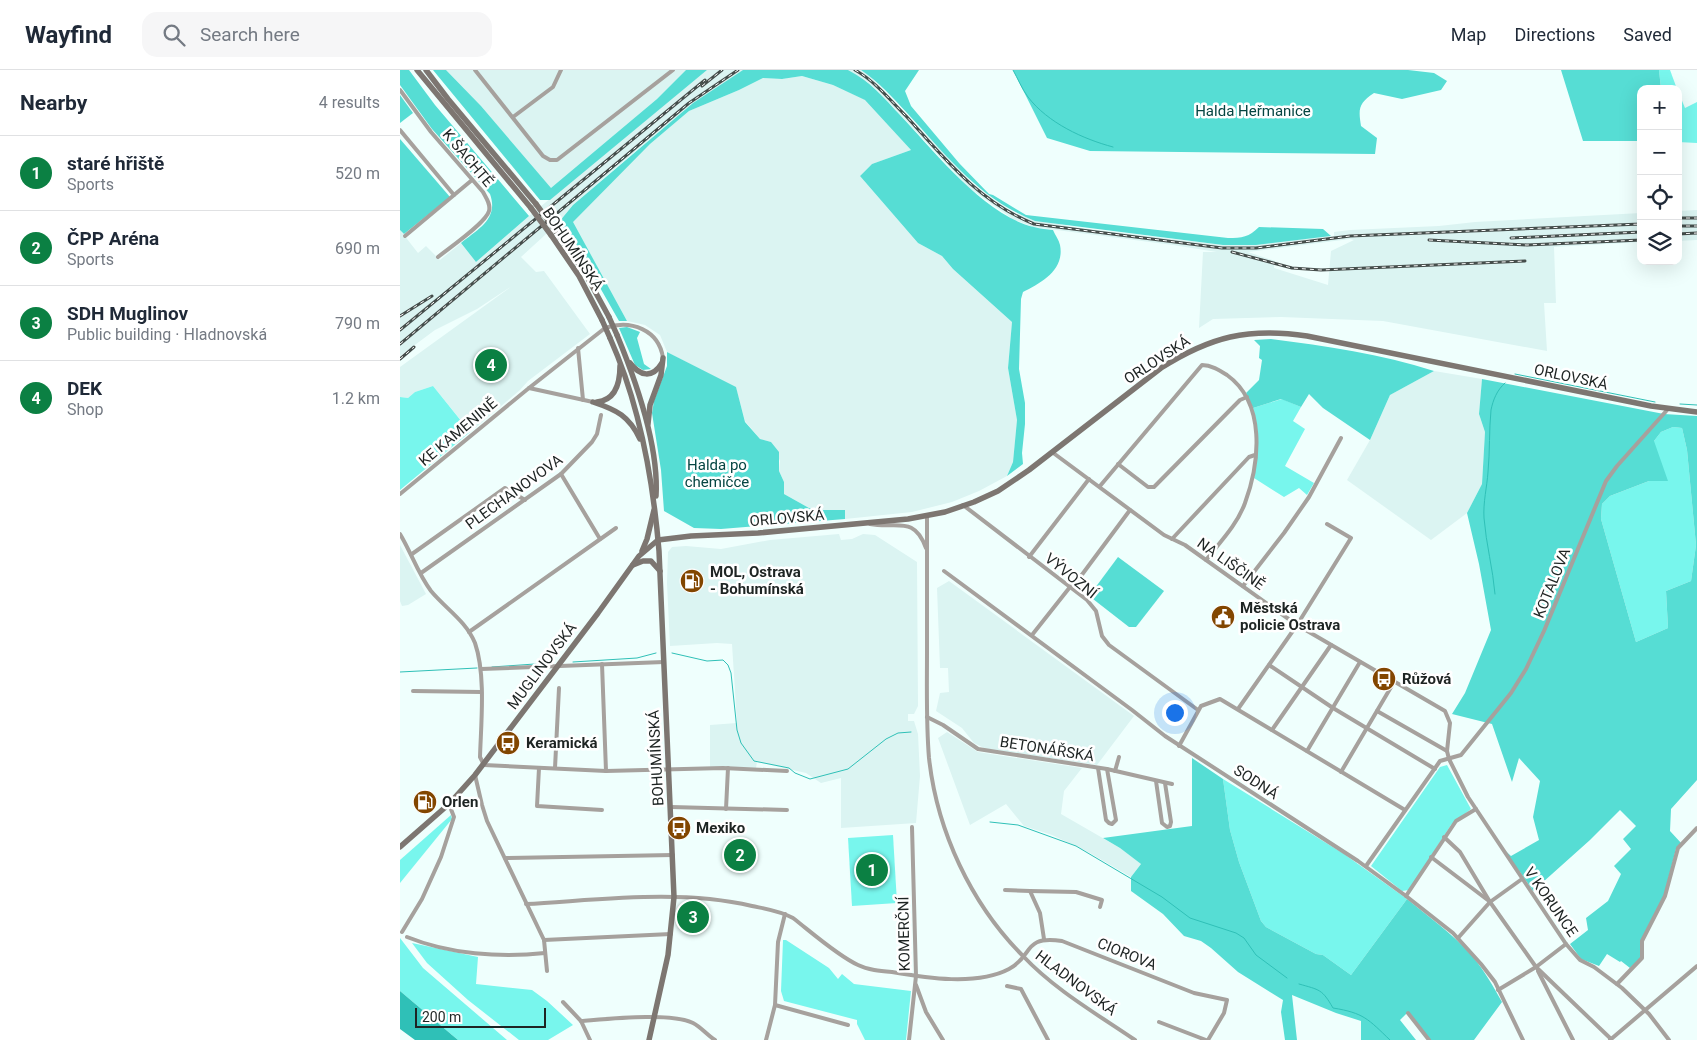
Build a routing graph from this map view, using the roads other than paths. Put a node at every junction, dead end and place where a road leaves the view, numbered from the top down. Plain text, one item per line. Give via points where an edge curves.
1 (417, 70) edge
2 (426, 70) edge
3 (475, 70) edge
4 (561, 70) edge
5 (673, 70) edge
6 (400, 90) edge
7 (513, 118) junction
8 (400, 130) edge
9 (472, 180) junction
10 (454, 195) junction
11 (533, 206) junction
12 (554, 233) junction
13 (405, 236) dead end
14 (438, 258) dead end
15 (578, 348) junction
16 (624, 352) junction
17 (663, 358) junction
18 (620, 359) junction
19 (529, 388) junction
20 (1246, 397) junction
21 (583, 400) junction
22 (593, 402) junction
23 (1668, 409) junction
24 (1697, 412) edge
25 (601, 415) dead end
26 (648, 431) junction
27 (1341, 438) dead end
28 (645, 449) junction
29 (1052, 452) junction
30 (1255, 455) junction
31 (1118, 464) junction
32 (561, 474) junction
33 (1089, 479) junction
34 (1100, 486) junction
35 (400, 494) edge
36 (525, 500) junction
37 (655, 502) junction
38 (963, 505) junction
39 (1130, 510) junction
40 (927, 516) junction
41 (865, 523) junction
42 (1327, 524) dead end
43 (616, 528) dead end
44 (400, 534) edge
45 (600, 539) junction
46 (1172, 539) junction
47 (658, 540) junction
48 (927, 552) junction
49 (641, 553) junction
50 (412, 554) junction
51 (1029, 557) junction
52 (1206, 560) junction
53 (633, 565) junction
54 (660, 570) junction
55 (944, 571) dead end
56 (421, 573) junction
57 (1243, 586) junction
58 (1070, 587) junction
59 (1297, 625) junction
60 (469, 632) junction
61 (1032, 635) junction
62 (1331, 645) junction
63 (664, 662) junction
64 (1360, 662) junction
65 (602, 664) junction
66 (1269, 665) junction
67 (558, 666) junction
68 (481, 669) junction
69 (1394, 682) junction
70 (1302, 687) junction
71 (560, 688) dead end
72 (413, 691) dead end
73 (481, 692) junction
74 (1333, 708) junction
75 (1198, 710) junction
76 (1238, 710) junction
77 (1377, 711) junction
78 (927, 718) junction
79 (1366, 728) junction
80 (1272, 730) junction
81 (1179, 746) junction
82 (1447, 750) junction
83 (1307, 751) junction
84 (1118, 757) dead end
85 (1449, 759) junction
86 (484, 765) junction
87 (539, 768) junction
88 (555, 768) junction
89 (728, 768) junction
90 (1098, 768) junction
91 (1435, 769) junction
92 (670, 770) junction
93 (1108, 770) junction
94 (606, 771) junction
95 (787, 771) dead end
96 (1115, 771) junction
97 (1341, 772) junction
98 (475, 775) junction
99 (1156, 781) junction
100 (1165, 783) junction
101 (1172, 784) dead end
102 (449, 804) junction
103 (671, 807) junction
104 (726, 809) junction
105 (1476, 809) junction
106 (602, 810) dead end
107 (787, 810) dead end
108 (1405, 810) junction
109 (912, 827) dead end
110 (1697, 828) edge
111 (1444, 837) junction
112 (400, 847) edge
113 (673, 855) junction
114 (1431, 857) junction
115 (505, 858) junction
116 (1366, 866) junction
117 (1522, 879) junction
118 (1005, 890) dead end
119 (1030, 891) junction
120 (1406, 896) junction
121 (674, 897) junction
122 (1490, 902) junction
123 (526, 904) junction
124 (1100, 906) dead end
125 (784, 914) junction
126 (402, 932) dead end
127 (671, 934) junction
128 (407, 936) dead end
129 (1458, 938) junction
130 (1044, 939) junction
131 (544, 940) junction
132 (1566, 944) junction
133 (545, 953) junction
134 (1023, 957) junction
135 (1697, 966) edge
136 (1536, 967) junction
137 (547, 971) dead end
138 (916, 976) junction
139 (916, 983) junction
140 (1616, 984) junction
141 (1007, 986) dead end
142 (1498, 990) junction
143 (564, 1002) dead end
144 (775, 1005) junction
145 (1644, 1009) junction
146 (1408, 1013) dead end
147 (654, 1018) junction
148 (580, 1021) junction
149 (1159, 1022) dead end
150 (848, 1025) dead end
151 (590, 1040) edge
152 (649, 1040) edge
153 (715, 1040) edge
154 (766, 1040) edge
155 (909, 1040) edge
156 (943, 1040) edge
157 (1048, 1040) edge
158 (1135, 1040) edge
159 (1207, 1040) edge
160 (1429, 1040) edge
161 (1523, 1040) edge
162 (1573, 1040) edge
163 (1610, 1040) edge
164 (1669, 1040) edge

1 - 11 main road, BOHUMÍNSKÁ
2 - 11 main road, BOHUMÍNSKÁ
3 - 7 street
4 - 7 street via 553,87
5 - 7 street via 557,160 543,156
6 - 9 street, K ŠACHTĚ
8 - 10 street
9 - 10 street
9 - 14 street, K ŠACHTĚ via 483,192 489,212 482,222
10 - 13 street
11 - 12 main road, BOHUMÍNSKÁ, bridge
12 - 16 main road, BOHUMÍNSKÁ, bridge via 585,273
12 - 18 main road, BOHUMÍNSKÁ, bridge
15 - 17 street, KE KAMENINĚ via 615,324 643,330 657,340
15 - 19 street, KE KAMENINĚ
15 - 21 street
16 - 17 main road via 633,367 642,374 658,369
16 - 26 main road, BOHUMÍNSKÁ
17 - 26 main road via 661,375 650,405
18 - 22 main road via 618,387 609,398
18 - 28 main road, BOHUMÍNSKÁ
19 - 21 street
19 - 35 street, KE KAMENINĚ
20 - 30 street via 1255,424
20 - 31 street via 1154,487 1148,487
20 - 31 street via 1233,380 1202,364
21 - 22 street
22 - 28 main road via 620,413 636,431
23 - 24 main road, ORLOVSKÁ
23 - 29 main road, ORLOVSKÁ via 1329,340 1263,333 1223,338 1184,354 1137,385
23 - 85 street, KOTALOVA via 1606,481 1544,631 1511,694 1461,755
25 - 32 street, PLECHANOVOVA via 600,426 592,442
26 - 37 main road, BOHUMÍNSKÁ via 657,481
27 - 57 street via 1309,496
28 - 37 main road, BOHUMÍNSKÁ
29 - 33 street, NA LIŠČINĚ
29 - 38 main road, ORLOVSKÁ via 998,490
30 - 46 street via 1248,458
30 - 52 street via 1244,504 1234,524
31 - 34 street
32 - 36 street, PLECHANOVOVA
32 - 45 street
33 - 34 street, NA LIŠČINĚ
33 - 51 street
34 - 39 street, NA LIŠČINĚ
36 - 50 street via 504,488
36 - 56 street, PLECHANOVOVA
37 - 47 main road, BOHUMÍNSKÁ
37 - 49 main road
38 - 40 main road, ORLOVSKÁ
38 - 51 street, VÝVOZNÍ
39 - 46 street, NA LIŠČINĚ
39 - 58 street
40 - 41 main road, ORLOVSKÁ
40 - 48 street
41 - 47 main road, ORLOVSKÁ
41 - 48 street via 909,526 921,536
42 - 59 street via 1351,538
43 - 45 street
44 - 50 street
45 - 60 street
46 - 52 street, NA LIŠČINĚ
47 - 49 main road, MUGLINOVSKÁ
47 - 54 main road, BOHUMÍNSKÁ
48 - 78 street
49 - 53 main road, MUGLINOVSKÁ
50 - 56 street
51 - 58 street, VÝVOZNÍ
52 - 57 street, NA LIŠČINĚ
53 - 54 main road via 651,561
53 - 67 main road, MUGLINOVSKÁ
54 - 63 main road, BOHUMÍNSKÁ
55 - 61 street, SODNÁ
56 - 60 street via 432,592
57 - 59 street, NA LIŠČINĚ
58 - 61 street
58 - 75 street, VÝVOZNÍ via 1096,612 1102,636 1109,645
59 - 62 street, NA LIŠČINĚ
59 - 66 street
60 - 68 street
61 - 81 street, SODNÁ
62 - 64 street, NA LIŠČINĚ
62 - 70 street
63 - 65 street
63 - 92 main road, BOHUMÍNSKÁ
64 - 69 street, NA LIŠČINĚ
64 - 74 street
65 - 67 street
65 - 94 street
66 - 70 street
66 - 76 street
67 - 68 street
67 - 86 main road, MUGLINOVSKÁ
68 - 73 street
69 - 77 street
69 - 82 street, NA LIŠČINĚ via 1446,713 1451,725
70 - 74 street
70 - 80 street
71 - 88 street
72 - 73 street
73 - 86 street via 480,757
74 - 79 street
74 - 83 street
75 - 76 street via 1220,698
75 - 81 street
76 - 80 street
77 - 79 street
77 - 82 street
78 - 90 street, BETONÁŘSKÁ via 978,750
78 - 134 street via 935,790 946,834 975,893
79 - 91 street
79 - 97 street
80 - 83 street
81 - 116 street, SODNÁ
82 - 85 street, V KORUNCE
83 - 97 street
84 - 96 street
85 - 91 street via 1440,761
85 - 105 street, V KORUNCE
86 - 87 street
86 - 98 main road, MUGLINOVSKÁ
87 - 88 street
87 - 106 street via 537,806
88 - 94 street
89 - 92 street
89 - 95 street
89 - 104 street
90 - 93 street, BETONÁŘSKÁ
90 - 93 street via 1106,820 1112,824 1116,820
91 - 108 street
92 - 94 street
92 - 103 main road, BOHUMÍNSKÁ
93 - 96 street, BETONÁŘSKÁ
96 - 99 street, BETONÁŘSKÁ
97 - 108 street
98 - 102 main road, MUGLINOVSKÁ
98 - 115 street via 482,805
99 - 100 street, BETONÁŘSKÁ
99 - 100 street via 1162,823 1168,827 1171,822
100 - 101 street, BETONÁŘSKÁ
102 - 112 main road, MUGLINOVSKÁ
102 - 126 street via 454,817 441,857 422,899
103 - 104 street
103 - 113 main road, BOHUMÍNSKÁ
104 - 107 street
105 - 111 street via 1456,821
105 - 117 street, V KORUNCE
108 - 116 street
109 - 138 street, KOMERČNÍ
110 - 140 street via 1678,848 1665,896 1642,941 1642,958
111 - 114 street
111 - 122 street via 1460,852
113 - 115 street
113 - 121 main road, BOHUMÍNSKÁ
114 - 120 street
114 - 122 street
115 - 123 street
116 - 120 street, SODNÁ
117 - 122 street
117 - 132 street, V KORUNCE
118 - 119 street
119 - 124 street via 1076,892 1102,900
119 - 130 street via 1040,913
120 - 129 street, SODNÁ
121 - 123 street, HLADNOVSKÁ
121 - 125 street, HLADNOVSKÁ via 736,903
121 - 127 main road, BOHUMÍNSKÁ
122 - 129 street
122 - 136 street
123 - 131 street
125 - 138 street, HLADNOVSKÁ via 860,966
125 - 144 street via 778,942
127 - 131 street
127 - 147 main road, BOHUMÍNSKÁ
128 - 133 street via 462,950 518,956
129 - 142 street, SODNÁ
130 - 134 street via 1029,948
130 - 159 street, CIOROVA via 1062,941 1194,993 1227,1000 1224,1013
131 - 133 street
132 - 136 street
132 - 140 street, V KORUNCE via 1580,960
133 - 137 street
134 - 138 street, HLADNOVSKÁ via 1008,970 978,978
134 - 158 street, HLADNOVSKÁ via 1074,999
135 - 145 street
136 - 142 street
136 - 162 street
136 - 163 street
138 - 139 street, KOMERČNÍ
139 - 155 street, KOMERČNÍ
139 - 156 street via 926,1012
140 - 145 street, V KORUNCE
141 - 157 street via 1021,989
142 - 161 street, SODNÁ
143 - 148 street
144 - 150 street
144 - 154 street
145 - 163 street
145 - 164 street, V KORUNCE
146 - 160 street
147 - 148 street
147 - 152 main road, BOHUMÍNSKÁ
147 - 153 street via 690,1022
148 - 151 street
149 - 159 street

